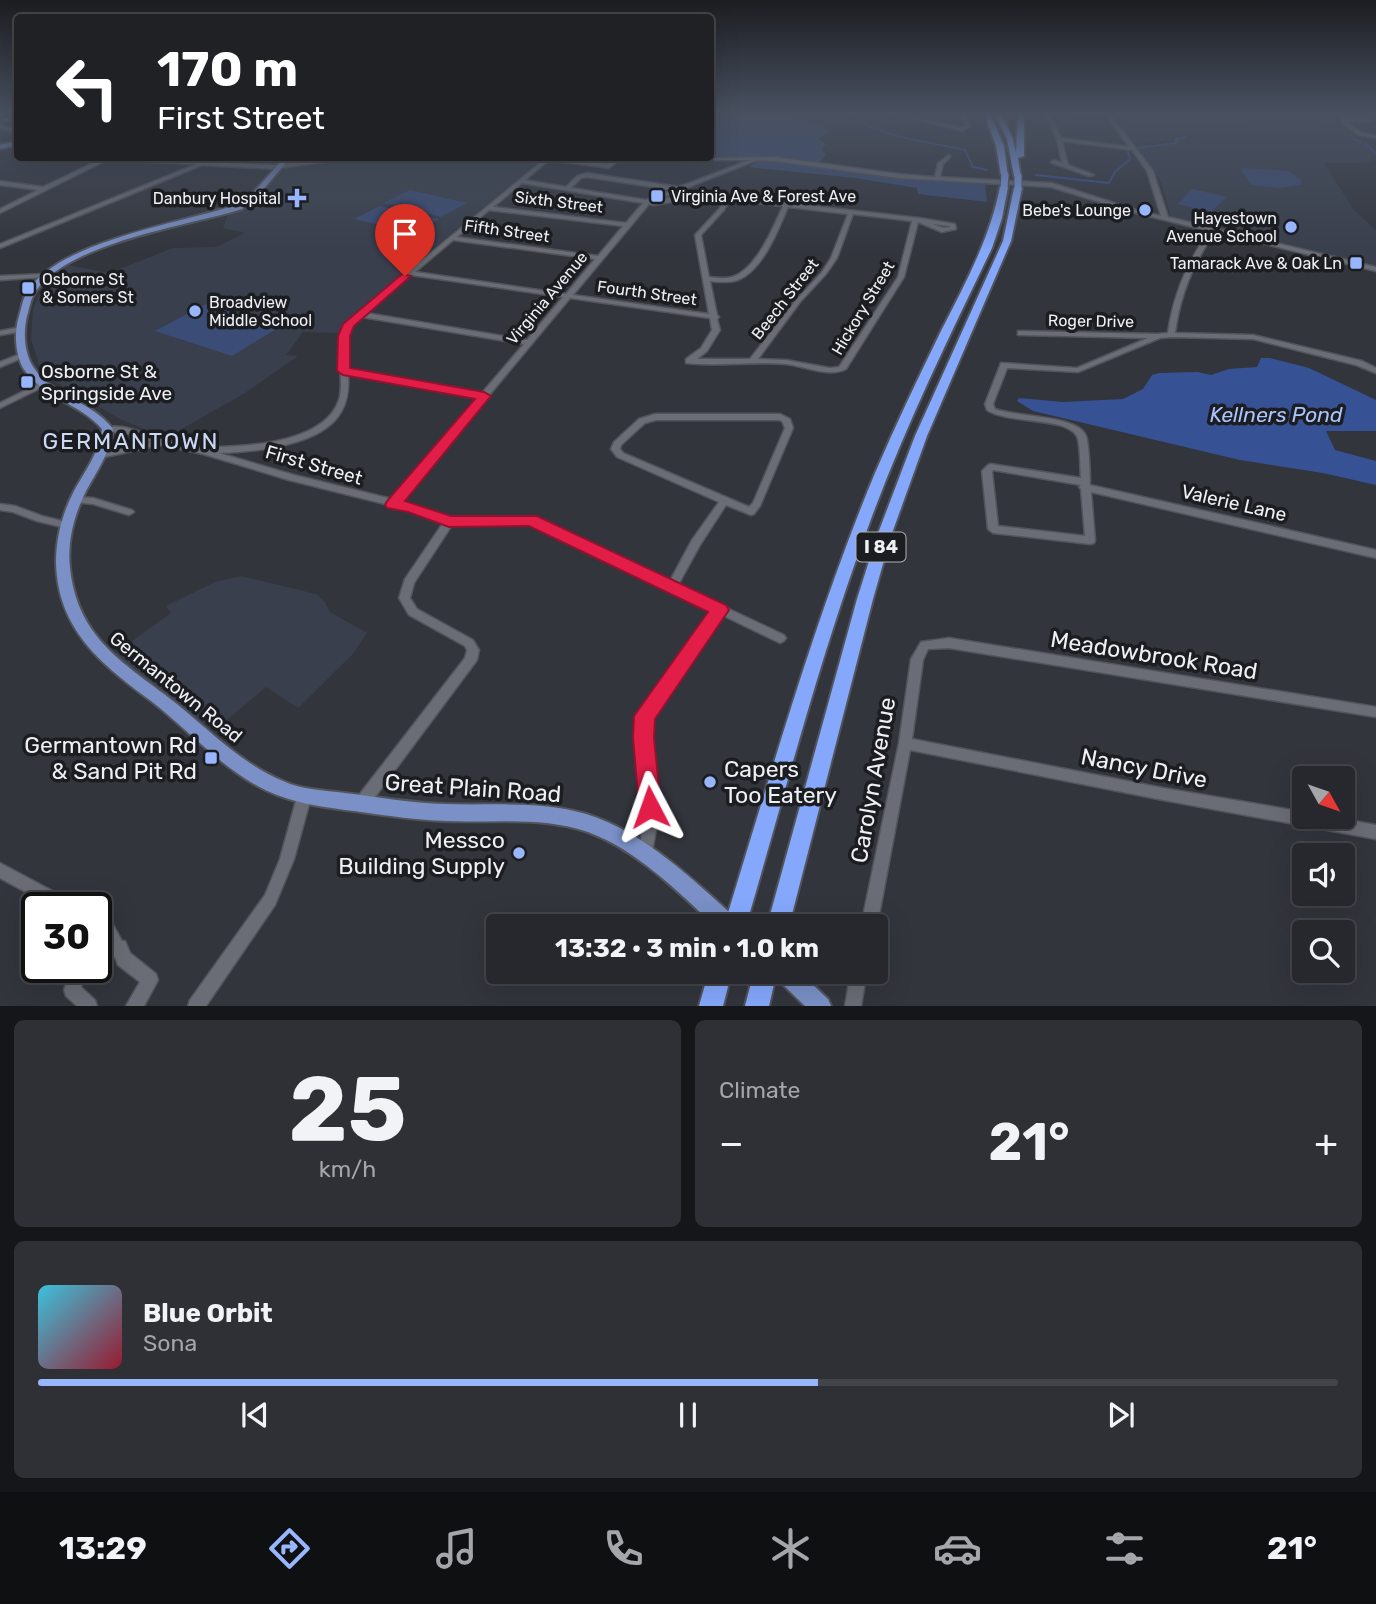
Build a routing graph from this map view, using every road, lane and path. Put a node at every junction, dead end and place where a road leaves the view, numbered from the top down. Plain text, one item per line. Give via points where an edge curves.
1 (756, 160) edge
2 (766, 160) edge
3 (944, 160) edge
4 (1005, 160) edge
5 (1012, 160) edge
6 (1015, 160) edge
7 (1064, 160) edge
8 (1141, 160) edge
9 (100, 161) edge
10 (181, 161) edge
11 (283, 161) edge
12 (324, 161) edge
13 (544, 161) edge
14 (571, 161) edge
15 (615, 161) edge
16 (1054, 162) dead end
17 (204, 163) junction
18 (1065, 165) junction
19 (275, 167) junction
20 (1091, 175) dead end
21 (937, 179) junction
22 (1013, 179) junction
23 (521, 181) junction
24 (0, 183) edge
25 (44, 189) junction
26 (567, 189) junction
27 (679, 189) junction
28 (727, 199) junction
29 (648, 201) junction
30 (786, 205) junction
31 (488, 208) junction
32 (0, 211) edge
33 (851, 213) junction
34 (1165, 218) junction
35 (917, 220) junction
36 (627, 225) junction
37 (1213, 230) junction
38 (451, 238) junction
39 (0, 246) edge
40 (600, 258) junction
41 (1376, 269) edge
42 (409, 273) junction
43 (45, 276) junction
44 (0, 278) edge
45 (708, 279) junction
46 (567, 296) junction
47 (359, 314) junction
48 (715, 317) junction
49 (21, 329) junction
50 (0, 333) edge
51 (1021, 333) dead end
52 (1171, 335) junction
53 (1159, 337) junction
54 (528, 342) junction
55 (23, 356) junction
56 (753, 361) junction
57 (0, 365) edge
58 (343, 371) junction
59 (1376, 371) edge
60 (43, 385) junction
61 (484, 396) junction
62 (0, 406) edge
63 (104, 423) junction
64 (163, 443) junction
65 (204, 451) junction
66 (100, 456) junction
67 (1084, 485) junction
68 (76, 500) junction
69 (724, 501) junction
70 (393, 505) junction
71 (0, 508) edge
72 (130, 512) dead end
73 (449, 522) junction
74 (66, 524) junction
75 (1376, 554) edge
76 (672, 587) junction
77 (720, 610) junction
78 (780, 638) dead end
79 (925, 645) joint
80 (1376, 712) edge
81 (905, 743) junction
82 (304, 797) junction
83 (362, 804) junction
84 (1376, 832) edge
85 (646, 853) junction
86 (0, 870) edge
87 (41, 892) edge
88 (719, 914) edge
89 (737, 914) edge
90 (781, 914) edge
91 (871, 914) edge
92 (112, 936) edge
93 (119, 947) junction
94 (112, 950) edge
95 (74, 983) edge
96 (717, 984) edge
97 (763, 984) edge
98 (797, 984) edge
99 (857, 984) edge
100 (758, 1004) edge
101 (89, 1006) edge
102 (134, 1006) edge
103 (197, 1006) edge
104 (711, 1006) edge
105 (821, 1006) edge
106 (853, 1006) edge

1 - 27 street, Virginia Avenue
2 - 21 street
3 - 21 street
4 - 22 highway, I 84
5 - 22 highway, I 84
6 - 22 highway
7 - 18 street
8 - 34 street via 1153,177
9 - 25 street
10 - 17 street
11 - 19 main road
12 - 19 street
13 - 23 street
14 - 15 street via 609,166
16 - 18 street
17 - 19 street
17 - 39 street
18 - 20 street
19 - 43 main road via 239,208 101,246
21 - 34 street via 1052,186
22 - 89 highway, I 84 via 988,248 904,420 860,529
22 - 90 highway, I 84 via 1007,241 921,436 884,536
23 - 26 street
23 - 31 street
24 - 25 street
25 - 32 street
26 - 27 street via 579,177 590,175
26 - 29 street
27 - 29 street, Virginia Avenue
28 - 29 street via 698,195
28 - 30 street
28 - 45 street via 698,235
29 - 36 street, Virginia Avenue
30 - 33 street
30 - 45 street via 769,243 741,275
31 - 36 street, Sixth Street
31 - 38 street
33 - 35 street
33 - 56 street, Beech Street via 834,258
34 - 37 street
35 - 35 street via 942,230 953,229 953,225
35 - 56 street, Hickory Street via 901,277 842,369
36 - 40 street, Virginia Avenue
37 - 41 street
37 - 52 street via 1189,264
38 - 40 street, Fifth Street
38 - 42 street
40 - 46 street, Virginia Avenue
42 - 46 street, Fourth Street
42 - 47 street
43 - 44 street
43 - 49 main road via 29,295
45 - 48 street
46 - 48 street, Fourth Street
46 - 54 street, Virginia Avenue
47 - 54 street
47 - 58 street via 344,336
48 - 56 street via 711,339 690,361
49 - 50 street
49 - 55 main road
51 - 53 street, Roger Drive
52 - 53 street
52 - 59 street via 1253,337
53 - 67 street via 1078,370 1002,367 991,410 1079,432
54 - 61 street, Virginia Avenue
55 - 57 street
55 - 60 main road
58 - 61 street
58 - 65 street via 343,401 320,427 260,447
60 - 62 street
60 - 63 main road
61 - 70 street, Virginia Avenue
63 - 64 street, First Street
63 - 66 main road, Germantown Road via 106,443
64 - 65 street, First Street
64 - 66 street
65 - 70 street, First Street
66 - 68 main road, Germantown Road
67 - 67 street, Valerie Lane via 991,467 987,471 993,529 1090,540
67 - 75 street, Valerie Lane
68 - 72 street
68 - 74 main road, Germantown Road
69 - 69 street via 620,454 617,444 642,421 655,417 786,419 789,428 751,512
69 - 76 street
70 - 73 street, First Street
71 - 74 street
73 - 76 street, First Street via 532,520
73 - 83 street via 409,582 404,598 414,612 466,640 473,655 464,673
74 - 82 main road, Germantown Road via 63,554 68,595 81,631 95,649 248,770
76 - 77 street, First Street
77 - 78 street, First Street
77 - 85 street via 645,716 650,790
79 - 80 street, Meadowbrook Road via 949,643
79 - 81 street, Carolyn Avenue via 917,659
81 - 84 street, Nancy Drive
81 - 91 street, Carolyn Avenue
82 - 83 main road, Great Plain Road
82 - 103 street via 274,891
83 - 85 main road, Great Plain Road via 408,811 565,817
85 - 88 main road, Great Plain Road
86 - 87 street
92 - 93 street
93 - 94 street
93 - 102 street via 124,959 150,980
95 - 101 street via 72,989
96 - 104 highway
97 - 100 highway
98 - 105 main road
99 - 106 street

